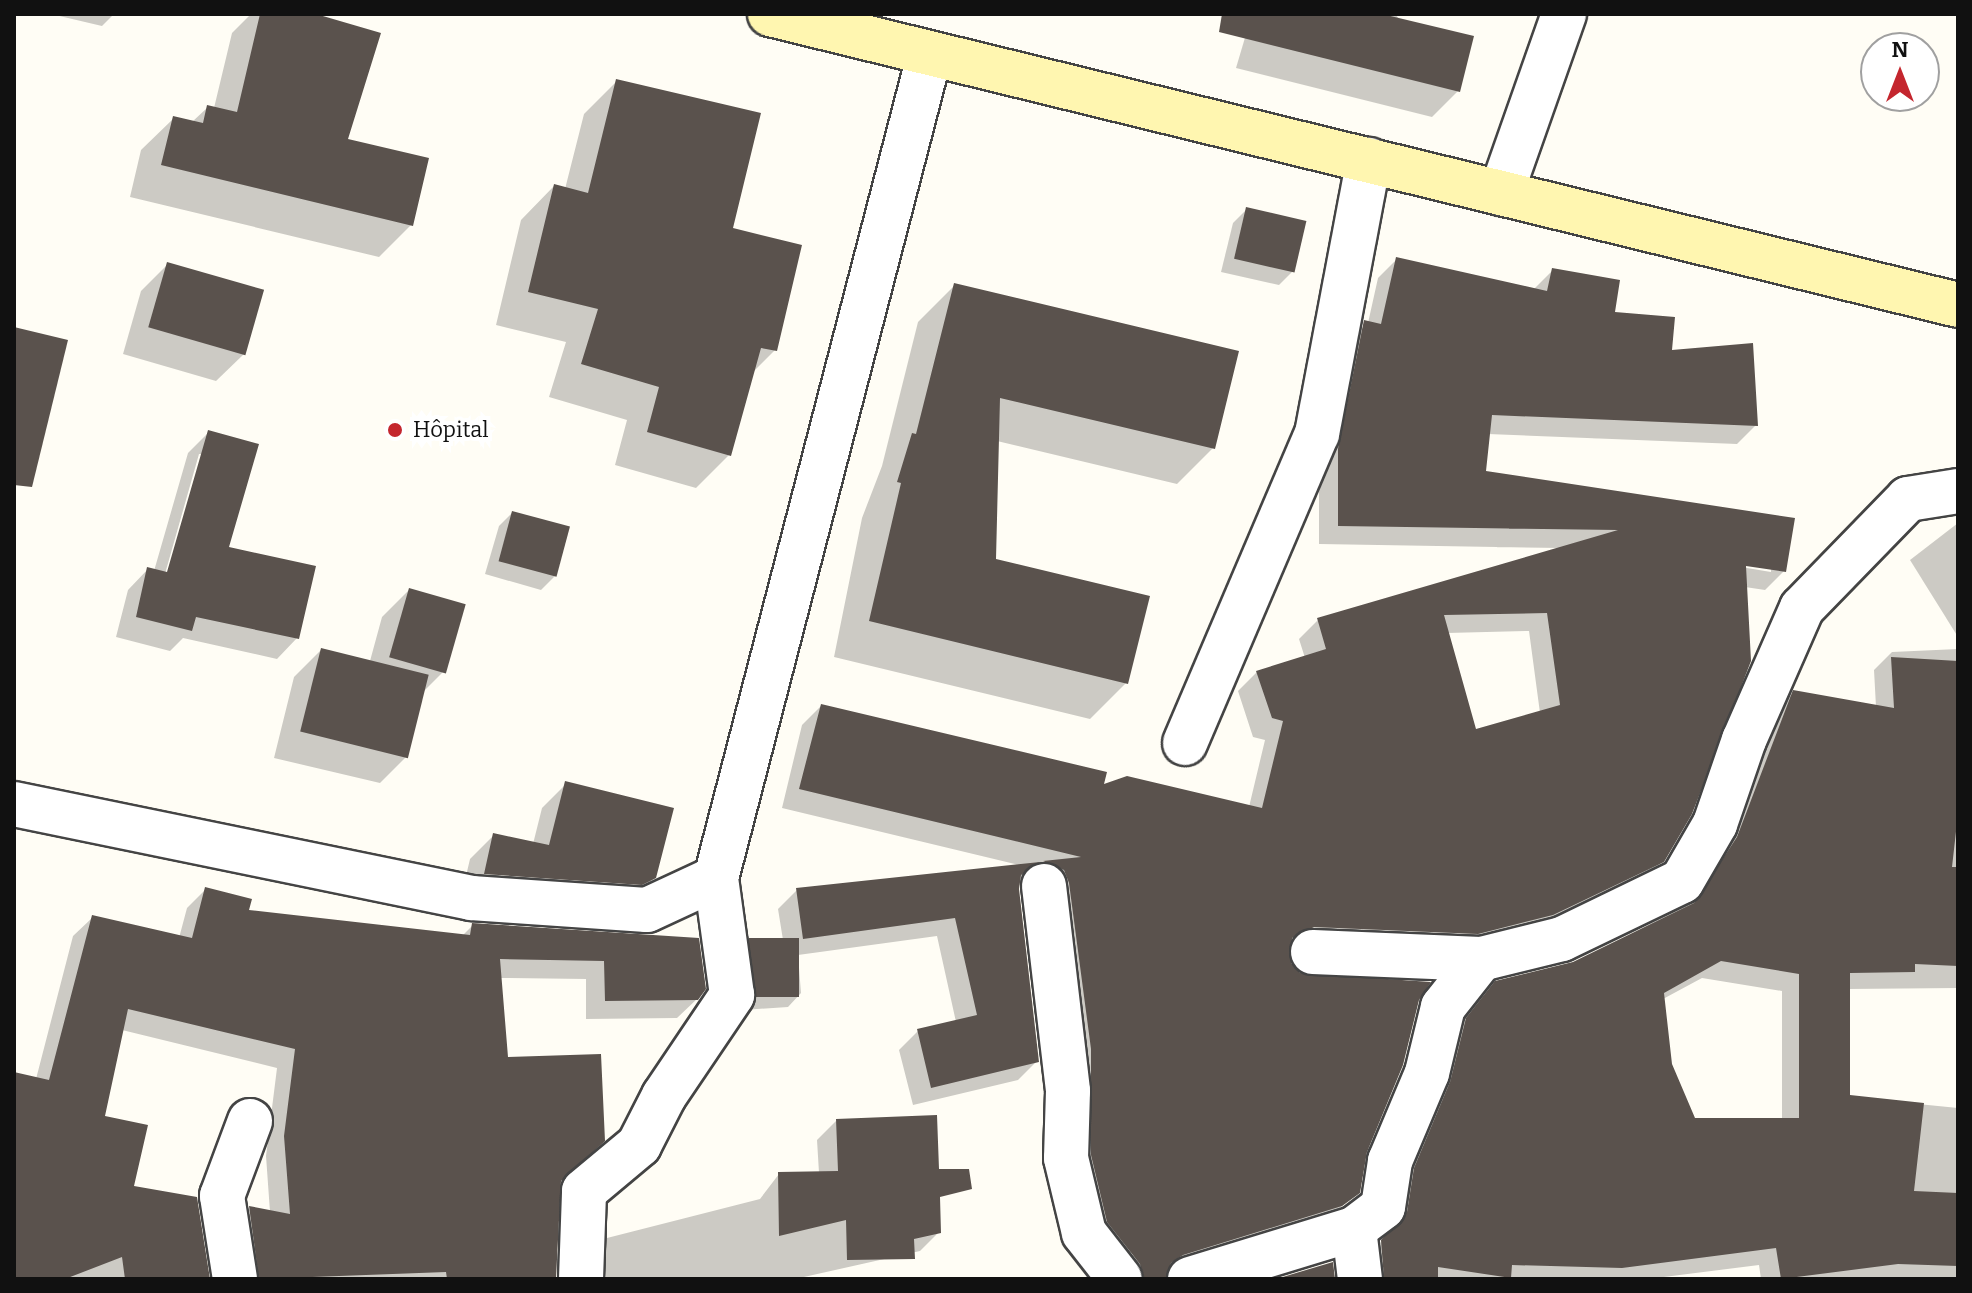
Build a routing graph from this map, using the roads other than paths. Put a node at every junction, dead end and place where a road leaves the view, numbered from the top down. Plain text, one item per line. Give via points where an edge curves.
1 (770, 14) edge
2 (1564, 14) edge
3 (835, 22) edge
4 (930, 53) junction
5 (1369, 160) junction
6 (1501, 193) junction
7 (1958, 305) edge
8 (1958, 491) edge
9 (1185, 743) dead end
10 (14, 804) edge
11 (716, 878) junction
12 (1044, 886) dead end
13 (1313, 952) dead end
14 (1481, 959) junction
15 (250, 1121) dead end
16 (1354, 1229) junction
17 (235, 1279) edge
18 (581, 1279) edge
19 (1120, 1279) edge
20 (1190, 1279) edge
21 (1360, 1279) edge

1 - 3 main road
2 - 6 street
3 - 4 main road
4 - 5 main road
4 - 11 street
5 - 6 main road
5 - 9 street via 1317,434
6 - 7 main road
8 - 14 street via 1908,499 1802,608 1744,740 1715,824 1682,881 1562,939
10 - 11 street via 471,898 647,910
11 - 18 street via 732,995 664,1096 639,1145 584,1191
12 - 19 street via 1068,1091 1066,1158 1084,1233
13 - 14 street
14 - 16 street via 1443,1007 1427,1073 1390,1161 1383,1207
15 - 17 street via 222,1196
16 - 20 street
16 - 21 street

